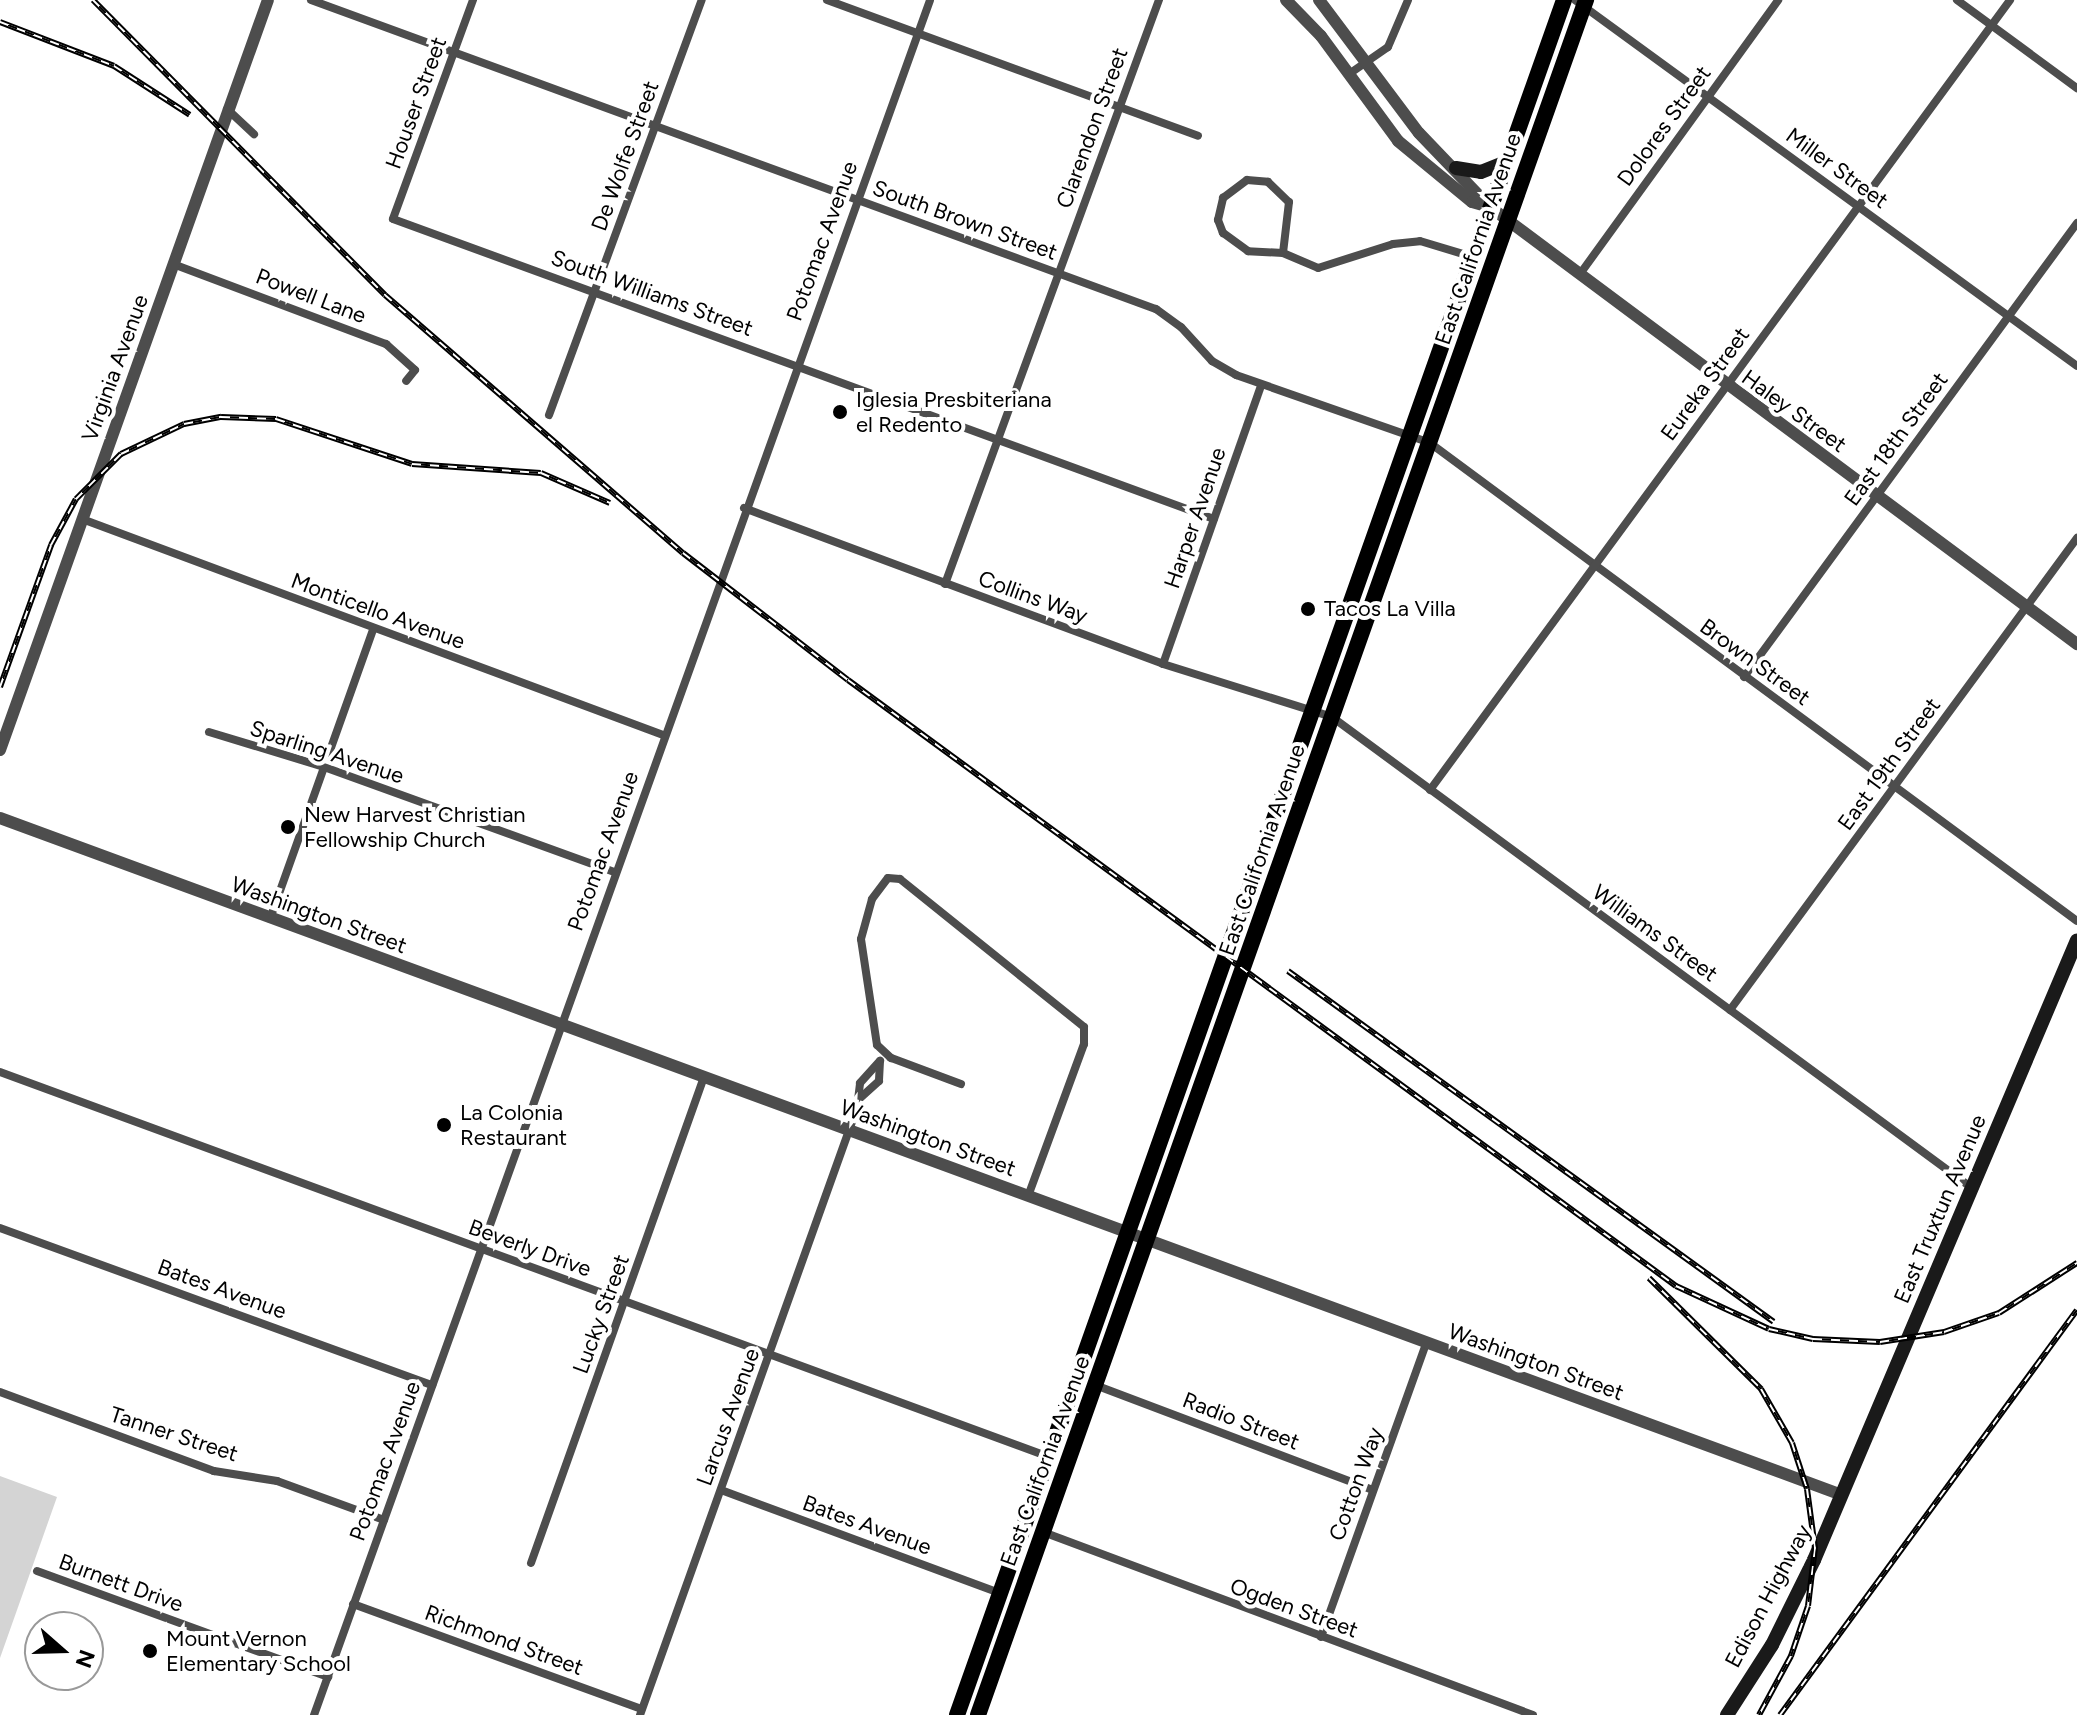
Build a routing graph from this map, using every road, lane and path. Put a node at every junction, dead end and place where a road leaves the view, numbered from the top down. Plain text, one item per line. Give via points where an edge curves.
1 (268, 0) edge
2 (311, 0) edge
3 (473, 0) edge
4 (702, 0) edge
5 (827, 0) edge
6 (930, 0) edge
7 (1159, 0) edge
8 (1286, 0) edge
9 (1319, 0) edge
10 (1408, 0) edge
11 (1564, 0) edge
12 (1778, 0) edge
13 (1957, 0) edge
14 (2010, 0) edge
15 (1582, 2) edge
16 (1991, 25) junction
17 (918, 33) junction
18 (454, 52) junction
19 (1366, 63) junction
20 (1349, 74) junction
21 (2077, 88) edge
22 (1708, 95) junction
23 (1119, 107) junction
24 (227, 109) junction
25 (655, 126) junction
26 (254, 134) dead end
27 (1198, 136) dead end
28 (1506, 162) junction
29 (1456, 168) junction
30 (857, 199) junction
31 (1859, 205) junction
32 (1490, 207) junction
33 (393, 219) joint
34 (1508, 221) junction
35 (2077, 223) edge
36 (1283, 253) junction
37 (1473, 257) junction
38 (173, 264) junction
39 (1058, 273) junction
40 (1580, 274) junction
41 (595, 292) junction
42 (2009, 316) junction
43 (797, 364) junction
44 (2077, 366) edge
45 (406, 381) dead end
46 (1261, 385) junction
47 (1726, 386) junction
48 (549, 415) dead end
49 (1409, 437) junction
50 (997, 440) junction
51 (1430, 443) junction
52 (1877, 496) junction
53 (744, 508) junction
54 (82, 519) junction
55 (1214, 519) junction
56 (2077, 538) edge
57 (1594, 566) junction
58 (945, 584) junction
59 (2027, 607) junction
60 (373, 629) junction
61 (2077, 644) edge
62 (1163, 664) junction
63 (1744, 677) junction
64 (1313, 712) junction
65 (1332, 717) junction
66 (209, 732) dead end
67 (663, 735) junction
68 (0, 750) edge
69 (324, 767) junction
70 (1894, 787) junction
71 (1430, 790) junction
72 (0, 818) edge
73 (614, 872) junction
74 (270, 919) junction
75 (2077, 921) edge
76 (2077, 940) edge
77 (1730, 1010) junction
78 (560, 1025) junction
79 (882, 1057) junction
80 (0, 1072) edge
81 (704, 1077) junction
82 (961, 1084) dead end
83 (860, 1098) junction
84 (849, 1130) junction
85 (1973, 1189) junction
86 (1028, 1196) junction
87 (0, 1228) edge
88 (1128, 1233) junction
89 (1147, 1239) junction
90 (480, 1248) junction
91 (625, 1301) junction
92 (1426, 1343) junction
93 (769, 1354) junction
94 (432, 1385) junction
95 (1095, 1385) junction
96 (0, 1392) edge
97 (1049, 1457) junction
98 (721, 1490) junction
99 (1373, 1490) junction
100 (1842, 1495) junction
101 (384, 1520) junction
102 (1043, 1532) junction
103 (531, 1563) dead end
104 (37, 1571) dead end
105 (1000, 1593) junction
106 (353, 1604) junction
107 (1321, 1637) junction
108 (328, 1677) junction
109 (989, 1683) junction
110 (641, 1712) edge
111 (314, 1715) edge
112 (960, 1715) edge
113 (978, 1715) edge
114 (1533, 1715) edge
115 (1727, 1715) edge

1 - 24 street, Virginia Avenue
2 - 18 street, South Brown Street
3 - 18 street, Houser Street
4 - 25 street, De Wolfe Street
5 - 17 street
6 - 17 street, Potomac Avenue
7 - 23 street, Clarendon Street
8 - 20 street
9 - 19 street
10 - 19 street via 1394,40
11 - 28 main road, East California Avenue
12 - 22 street, Dolores Street
13 - 16 street
14 - 16 street, Eureka Street
15 - 22 street, Miller Street
15 - 34 main road, East California Avenue
16 - 21 street
16 - 31 street, Eureka Street
17 - 23 street
17 - 30 street, Potomac Avenue
18 - 25 street, South Brown Street
18 - 33 street, Houser Street
19 - 20 street
19 - 29 street via 1419,133
20 - 32 street via 1407,149 1472,202
22 - 31 street, Miller Street
22 - 40 street, Dolores Street
23 - 27 street
23 - 39 street, Clarendon Street
24 - 26 street
24 - 38 street, Virginia Avenue
25 - 30 street, South Brown Street
25 - 41 street, De Wolfe Street
28 - 29 main road via 1481,172
28 - 32 main road, East California Avenue
29 - 32 street
30 - 39 street, South Brown Street
30 - 43 street, Potomac Avenue
31 - 42 street, Miller Street
31 - 47 street, Eureka Street
32 - 34 street, Haley Street
32 - 37 main road, East California Avenue
33 - 41 street, South Williams Street
34 - 40 street, Haley Street
34 - 51 main road, East California Avenue
35 - 42 street, East 18th Street
36 - 36 street via 1291,211 1284,193 1257,180 1232,188 1218,220 1228,239 1248,251
36 - 37 street via 1318,268 1393,244 1420,241
37 - 49 main road, East California Avenue
38 - 45 street, Powell Lane via 386,344 415,370
38 - 54 street, Virginia Avenue
39 - 46 street, South Brown Street via 1156,309 1212,361
39 - 50 street, Clarendon Street
40 - 47 street, Haley Street
41 - 43 street, South Williams Street
41 - 48 street, De Wolfe Street
42 - 44 street, Miller Street
42 - 52 street, East 18th Street
43 - 50 street, South Williams Street
43 - 53 street, Potomac Avenue
46 - 49 street, South Brown Street
46 - 55 street, Harper Avenue
47 - 52 street, Haley Street
47 - 57 street, Eureka Street
49 - 51 street, Brown Street
49 - 64 main road, East California Avenue
50 - 55 street, South Williams Street
50 - 58 street, Clarendon Street
51 - 57 street, Brown Street
51 - 65 main road, East California Avenue
52 - 59 street, Haley Street
52 - 63 street, East 18th Street
53 - 58 street, Collins Way
53 - 67 street, Potomac Avenue
54 - 60 street, Monticello Avenue
54 - 68 street, Virginia Avenue
55 - 62 street, Harper Avenue
56 - 59 street, East 19th Street
57 - 63 street, Brown Street
57 - 71 street, Eureka Street
58 - 62 street, Collins Way
59 - 61 street, Haley Street
59 - 70 street, East 19th Street
60 - 67 street, Monticello Avenue
60 - 69 street
62 - 64 street, Collins Way
63 - 70 street, Brown Street
64 - 65 street, Williams Street
64 - 88 main road, East California Avenue
65 - 71 street, Williams Street
65 - 89 main road, East California Avenue
66 - 69 street, Sparling Avenue
67 - 73 street, Potomac Avenue
69 - 73 street, Sparling Avenue
69 - 74 street
70 - 75 street, Brown Street
70 - 77 street, East 19th Street
71 - 77 street, Williams Street
72 - 74 street, Washington Street
73 - 78 street, Potomac Avenue
74 - 78 street, Washington Street
76 - 85 main road, East Truxtun Avenue
77 - 85 street, Williams Street
78 - 81 street, Washington Street
78 - 90 street, Potomac Avenue
79 - 82 street
79 - 83 street via 865,1073
79 - 83 street via 879,1081
79 - 86 street via 861,939 877,889 897,877 1084,1027 1084,1044
80 - 90 street, Beverly Drive
81 - 84 street, Washington Street
81 - 91 street, Lucky Street
83 - 84 street, Larcus Avenue
84 - 86 street, Washington Street
84 - 93 street, Larcus Avenue
85 - 100 main road, East Truxtun Avenue
86 - 88 street, Washington Street
87 - 94 street, Bates Avenue
88 - 89 street, Washington Street
88 - 97 main road, East California Avenue
89 - 92 street, Washington Street
89 - 95 main road, East California Avenue
90 - 91 street, Beverly Drive
90 - 94 street, Potomac Avenue
91 - 93 street, Beverly Drive
91 - 103 street, Lucky Street
92 - 99 street, Cotton Way
92 - 100 street, Washington Street
93 - 97 street, Beverly Drive
93 - 98 street, Larcus Avenue
94 - 101 street, Potomac Avenue
95 - 99 street, Radio Street
95 - 102 main road, East California Avenue
96 - 101 street, Tanner Street via 214,1471 277,1481
97 - 105 main road, East California Avenue
98 - 105 street, Bates Avenue
98 - 110 street, Larcus Avenue
99 - 107 street, Cotton Way
100 - 115 main road, Edison Highway via 1772,1645
101 - 106 street, Potomac Avenue
102 - 107 street, Ogden Street
102 - 109 main road, East California Avenue
104 - 108 street, Burnett Drive
105 - 109 main road via 1005,1610 987,1662
105 - 112 main road, East California Avenue
106 - 108 street, Potomac Avenue
106 - 110 street, Richmond Street
107 - 114 street, Ogden Street
108 - 111 street, Potomac Avenue
109 - 113 main road, East California Avenue

